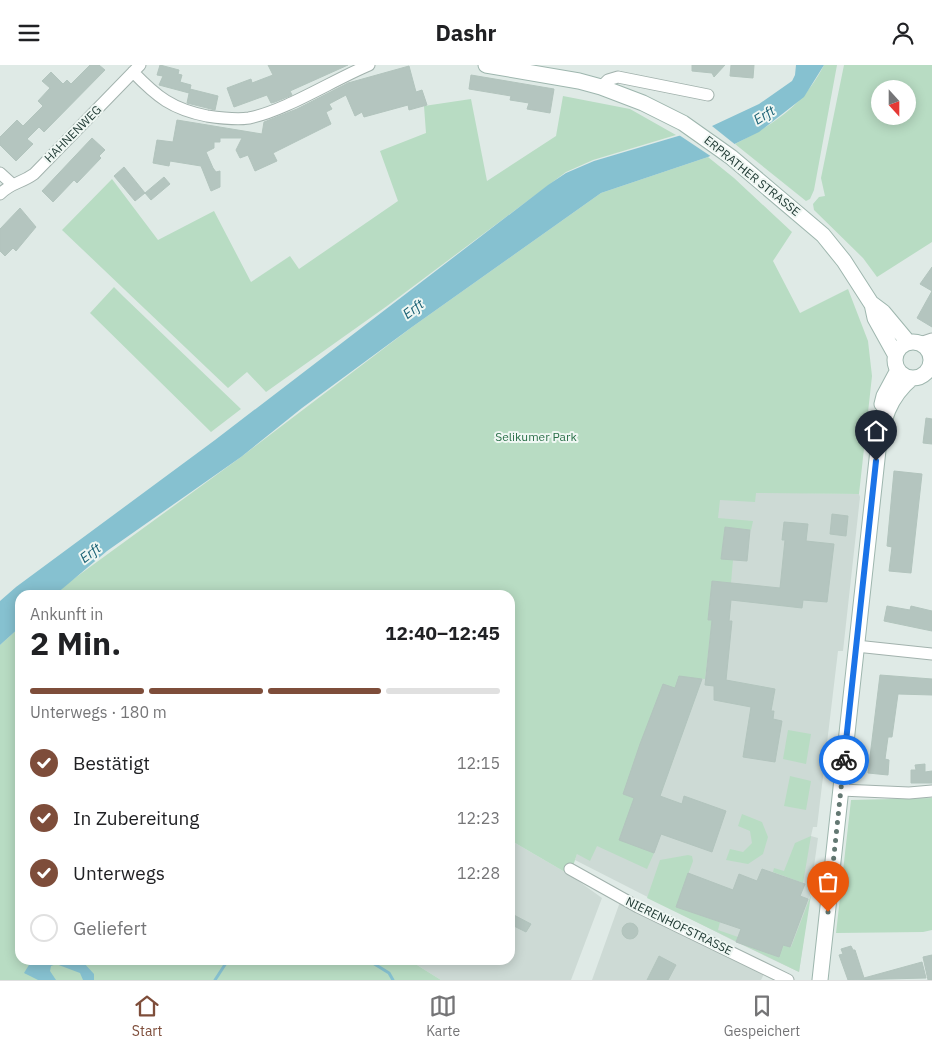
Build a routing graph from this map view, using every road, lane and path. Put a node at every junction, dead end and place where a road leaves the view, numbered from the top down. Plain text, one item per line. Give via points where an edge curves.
1 (369, 65) edge
2 (486, 65) edge
3 (512, 67) edge
4 (136, 69) edge
5 (601, 87) junction
6 (708, 95) dead end
7 (0, 173) edge
8 (11, 183) junction
9 (0, 194) edge
10 (872, 303) junction
11 (895, 354) junction
12 (925, 358) edge
13 (898, 371) junction
14 (880, 441) junction
15 (856, 646) junction
16 (932, 653) edge
17 (841, 790) junction
18 (932, 791) edge
19 (570, 869) dead end
20 (788, 980) edge
21 (820, 980) edge

1 - 4 street via 268,112 240,119 224,119 180,109 153,92
2 - 3 main road, ERPRATHER STRASSE
3 - 5 main road, ERPRATHER STRASSE
4 - 8 street, HAHNENWEG via 34,174
5 - 6 street via 618,77
5 - 10 main road, ERPRATHER STRASSE via 683,123 731,157 827,239
7 - 8 street
8 - 9 street, HAHNENWEG
10 - 11 main road, ERPRATHER STRASSE via 875,318
10 - 12 main road, ERPRATHER STRASSE
11 - 12 main road via 903,345
11 - 13 main road, ERPRATHER STRASSE
12 - 13 main road
12 - 14 main road via 891,401
13 - 14 main road via 884,396
14 - 15 main road
15 - 16 street
15 - 17 main road
17 - 18 street
17 - 21 main road
19 - 20 street, NIERENHOFSTRASSE via 638,907

